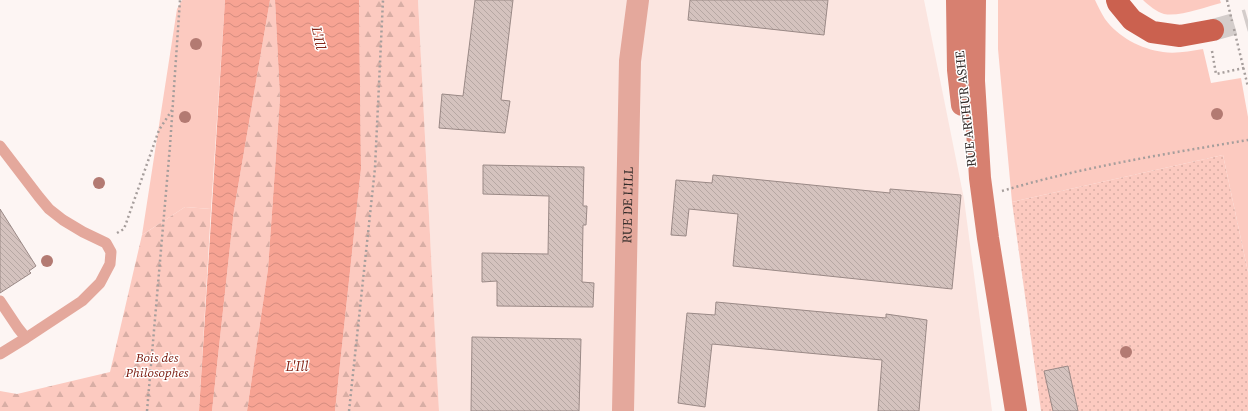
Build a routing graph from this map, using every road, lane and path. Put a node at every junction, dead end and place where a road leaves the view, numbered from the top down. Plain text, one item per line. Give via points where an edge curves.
1 (180, 0) edge
2 (383, 0) edge
3 (638, 0) edge
4 (946, 0) edge
5 (957, 0) edge
6 (976, 0) edge
7 (1117, 0) edge
8 (1227, 0) edge
9 (1212, 40) joint
10 (958, 44) junction
11 (1244, 68) junction
12 (1248, 87) edge
13 (172, 110) junction
14 (1248, 140) edge
15 (0, 146) edge
16 (983, 206) junction
17 (106, 243) junction
18 (0, 301) edge
19 (26, 338) junction
20 (0, 354) edge
21 (147, 411) edge
22 (349, 411) edge
23 (623, 411) edge
24 (1016, 411) edge

1 - 13 path
2 - 22 path via 375,168
3 - 23 street, RUE DE L'ILL via 630,61
4 - 10 main road via 948,22
5 - 10 main road, RUE ARTHUR ASHE
6 - 16 main road, RUE ARTHUR ASHE via 974,81
7 - 9 main road via 1132,20 1152,32
8 - 11 path
9 - 11 path via 1216,74
10 - 16 main road, RUE ARTHUR ASHE via 958,70 974,183
11 - 12 path
13 - 17 path via 159,130 124,229
13 - 21 path
14 - 16 path via 1164,154 1034,182
15 - 17 lane via 49,209 83,232
16 - 24 main road, RUE ARTHUR ASHE
17 - 19 lane via 111,252 110,264 100,283 82,301
18 - 19 lane
19 - 20 lane

